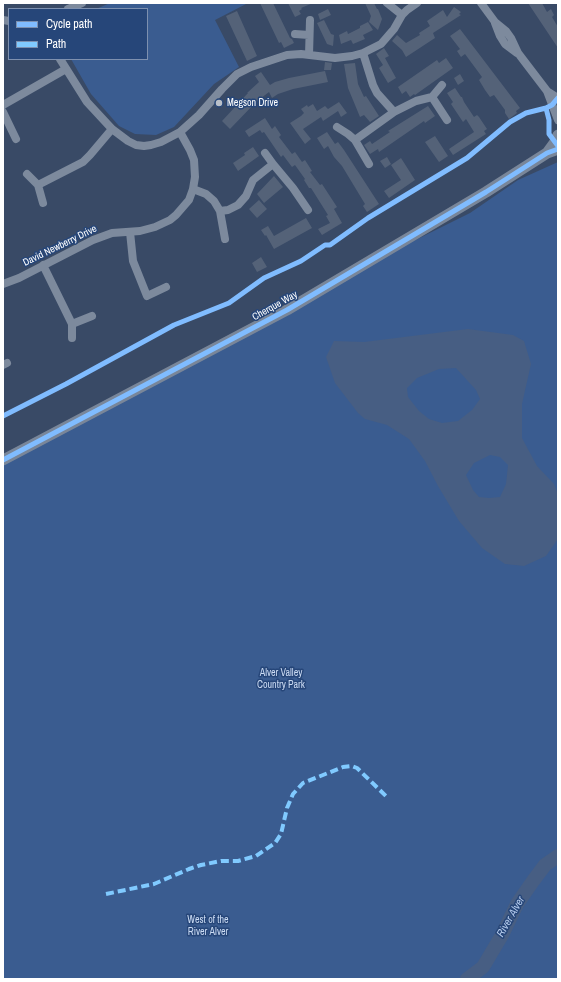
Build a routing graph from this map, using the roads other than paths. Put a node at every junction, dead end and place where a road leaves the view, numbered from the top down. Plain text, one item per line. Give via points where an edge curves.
1 (82, 3) edge
2 (387, 3) edge
3 (417, 3) edge
4 (481, 3) edge
5 (70, 8) edge
6 (402, 15) junction
7 (310, 20) dead end
8 (295, 34) dead end
9 (309, 35) junction
10 (363, 53) junction
11 (309, 55) junction
12 (61, 60) edge
13 (66, 69) junction
14 (442, 85) dead end
15 (547, 91) junction
16 (432, 97) junction
17 (558, 98) edge
18 (3, 105) edge
19 (3, 112) edge
20 (394, 112) junction
21 (447, 120) dead end
22 (558, 120) edge
23 (337, 127) dead end
24 (112, 128) junction
25 (180, 132) junction
26 (558, 135) edge
27 (16, 139) dead end
28 (355, 140) junction
29 (558, 149) edge
30 (265, 153) dead end
31 (547, 153) junction
32 (273, 164) junction
33 (369, 164) dead end
34 (27, 174) dead end
35 (38, 185) junction
36 (193, 189) junction
37 (43, 203) dead end
38 (308, 210) dead end
39 (220, 211) junction
40 (130, 232) junction
41 (225, 239) dead end
42 (43, 265) junction
43 (3, 284) edge
44 (166, 288) dead end
45 (147, 296) junction
46 (139, 300) dead end
47 (92, 316) dead end
48 (72, 324) junction
49 (72, 338) dead end
50 (3, 460) edge

1 - 5 street
2 - 6 street
3 - 6 street
4 - 15 street via 511,38 518,53
6 - 10 street via 382,44
7 - 9 street
8 - 9 street
9 - 11 street
10 - 11 street via 335,58
10 - 20 street via 377,93
11 - 25 street via 288,55 238,74
12 - 13 street
13 - 18 street
13 - 24 street via 87,102
14 - 16 street
15 - 17 street
15 - 22 street
16 - 20 street via 416,100
16 - 21 street
19 - 27 street
20 - 28 street
23 - 28 street
24 - 25 street via 128,141 144,146 162,142
24 - 35 street via 83,162
25 - 36 street, David Newberry Drive via 194,160
26 - 31 street, Cherque Way
28 - 33 street
29 - 31 street, Cherque Way
30 - 32 street
31 - 50 street, Cherque Way via 287,310
32 - 38 street
32 - 39 street via 253,180 246,196 238,205
34 - 35 street
35 - 37 street
36 - 39 street via 206,194
36 - 40 street, David Newberry Drive via 183,208 170,220 155,227
39 - 41 street
40 - 42 street, David Newberry Drive via 104,235
40 - 45 street via 133,261
42 - 43 street, David Newberry Drive
42 - 48 street
44 - 45 street
45 - 46 street
47 - 48 street
48 - 49 street

